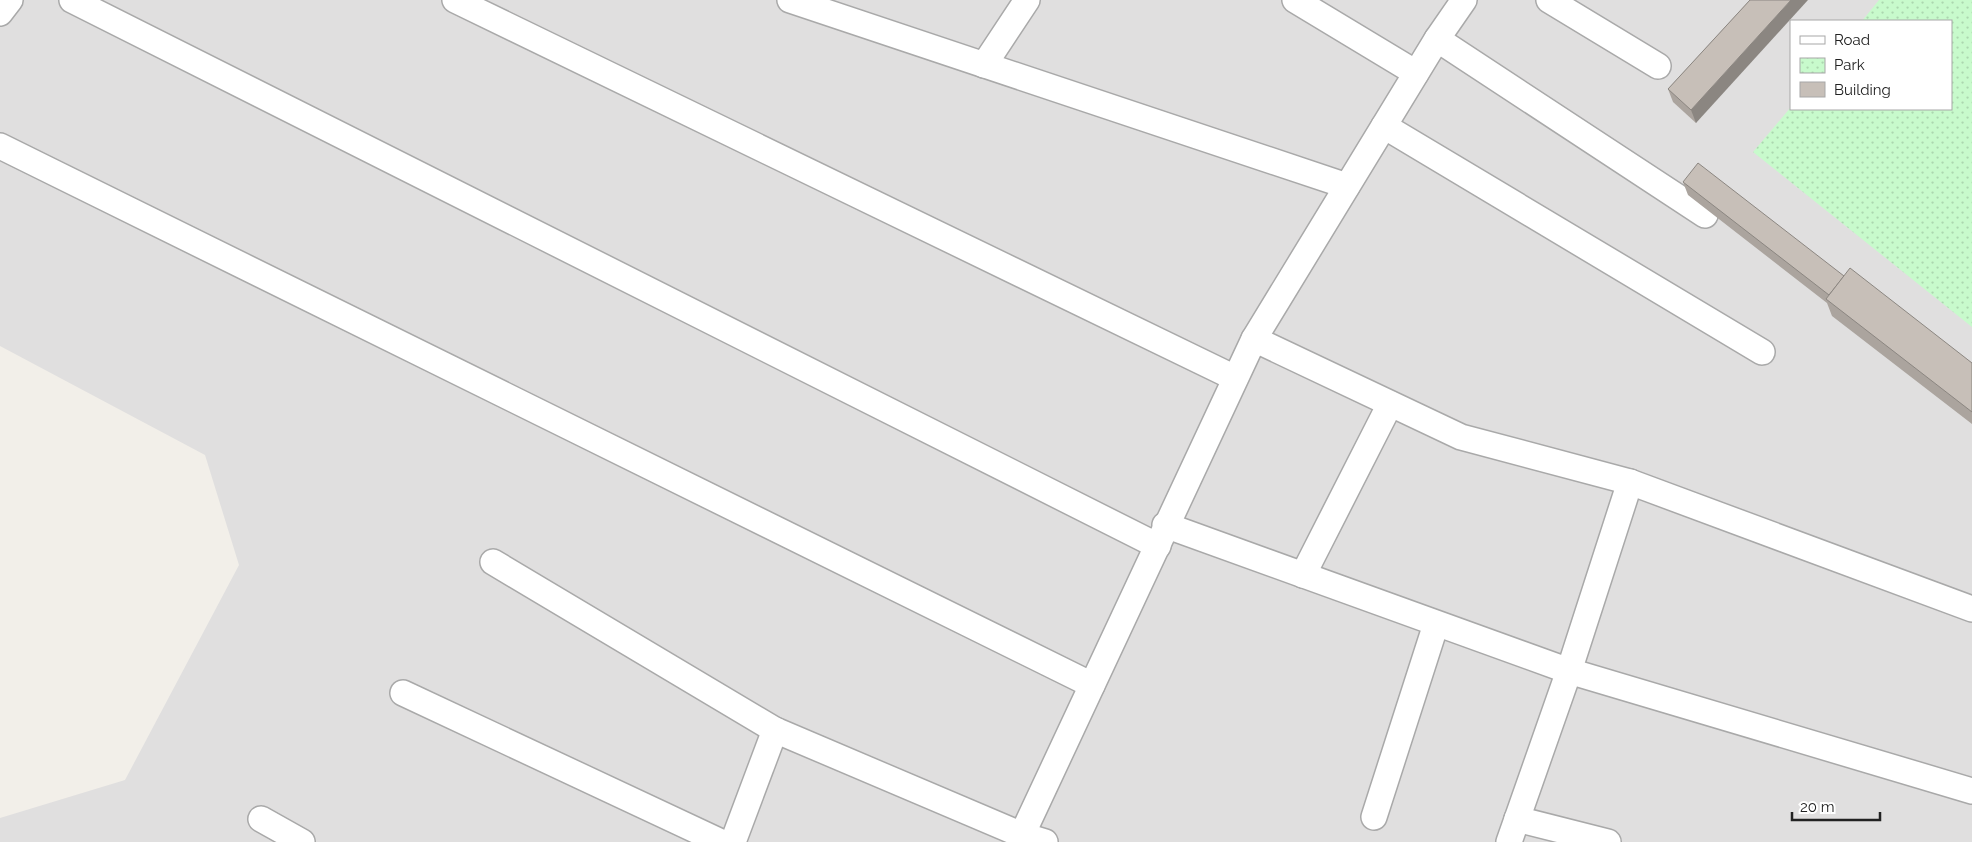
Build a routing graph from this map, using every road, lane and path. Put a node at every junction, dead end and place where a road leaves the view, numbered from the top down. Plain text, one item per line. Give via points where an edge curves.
1 (10, 0) edge
2 (72, 0) edge
3 (455, 0) edge
4 (790, 0) edge
5 (1027, 0) edge
6 (1295, 0) edge
7 (1464, 0) edge
8 (1549, 0) edge
9 (0, 13) edge
10 (1437, 39) junction
11 (984, 65) junction
12 (1658, 66) dead end
13 (1416, 73) junction
14 (1384, 126) junction
15 (0, 146) edge
16 (1347, 186) junction
17 (1705, 215) edge
18 (1254, 339) junction
19 (1762, 352) dead end
20 (1235, 378) junction
21 (1390, 404) junction
22 (1630, 482) junction
23 (1161, 536) junction
24 (493, 562) dead end
25 (1303, 575) junction
26 (1972, 609) edge
27 (1436, 624) junction
28 (1569, 671) junction
29 (1092, 685) junction
30 (403, 693) dead end
31 (775, 730) junction
32 (1972, 791) edge
33 (1374, 817) dead end
34 (1517, 818) junction
35 (261, 819) dead end
36 (1033, 838) edge
37 (302, 842) edge
38 (721, 842) edge
39 (733, 842) edge
40 (1508, 842) edge
41 (1608, 842) edge

1 - 9 street
2 - 23 street
3 - 20 street
4 - 11 street
5 - 11 street
6 - 13 street
7 - 10 street
8 - 12 street
10 - 13 street
10 - 17 street
11 - 16 street
13 - 14 street
14 - 16 street
14 - 19 street
15 - 29 street
16 - 18 street
18 - 20 street
18 - 21 street
20 - 23 street
21 - 22 street via 1461,437
21 - 25 street
22 - 26 street
22 - 28 street
23 - 25 street
23 - 29 street
24 - 31 street
25 - 27 street
27 - 28 street
27 - 33 street
28 - 32 street
28 - 34 street
29 - 36 street
30 - 38 street
31 - 36 street
31 - 39 street
34 - 40 street
34 - 41 street
35 - 37 street

